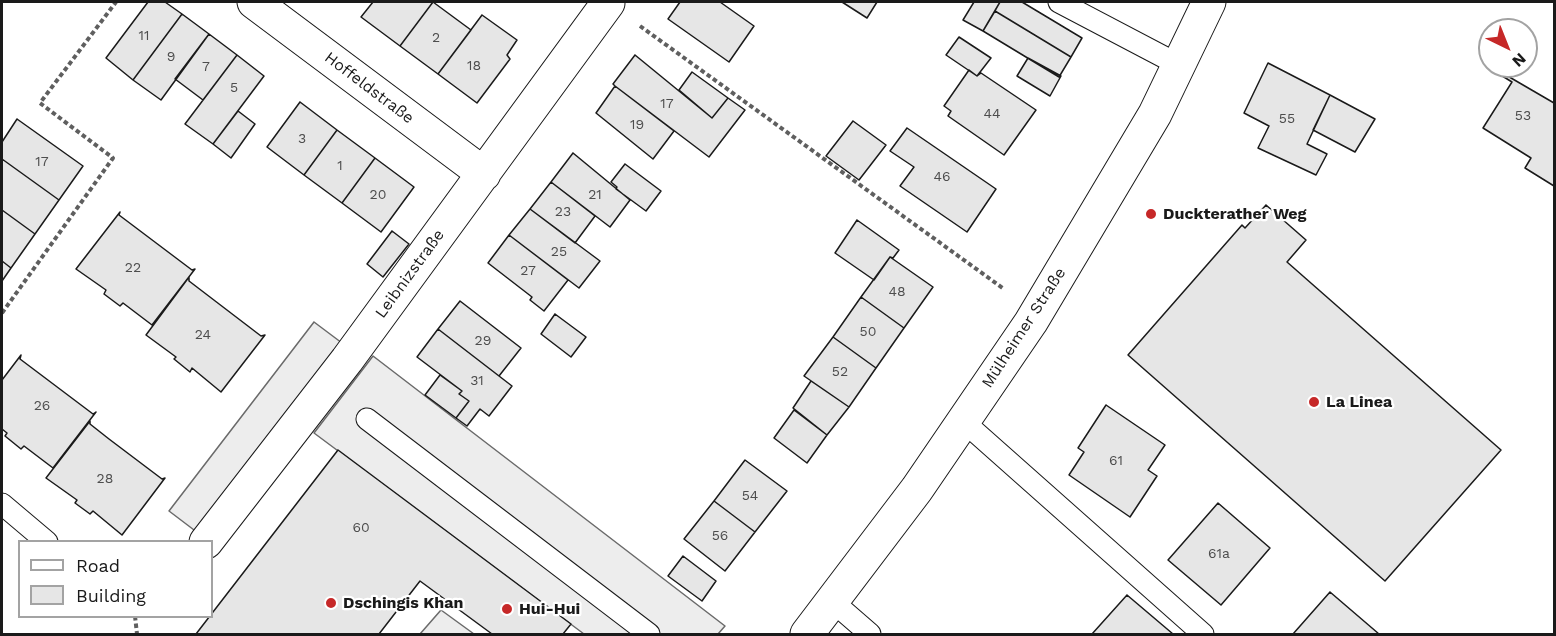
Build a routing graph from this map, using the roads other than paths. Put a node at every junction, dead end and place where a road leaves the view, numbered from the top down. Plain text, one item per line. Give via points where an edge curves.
1 (254, 2) edge
2 (1059, 2) edge
3 (1209, 2) edge
4 (608, 3) road end
5 (1179, 66) junction
6 (484, 174) junction
7 (367, 420) dead end
8 (963, 421) junction
9 (2, 504) edge
10 (45, 540) edge
11 (209, 540) edge
12 (832, 601) junction
13 (649, 634) edge
14 (807, 634) edge
15 (870, 634) edge
16 (1203, 634) edge

1 - 6 street, Hoffeldstraße
2 - 5 lane
3 - 5 street, Mülheimer Straße
4 - 6 street, Leibnizstraße
5 - 8 street, Mülheimer Straße via 1155,114 1036,313
6 - 11 street, Leibnizstraße
7 - 13 lane
8 - 12 street, Mülheimer Straße
8 - 16 lane
9 - 10 lane
12 - 14 street, Mülheimer Straße
12 - 15 lane

